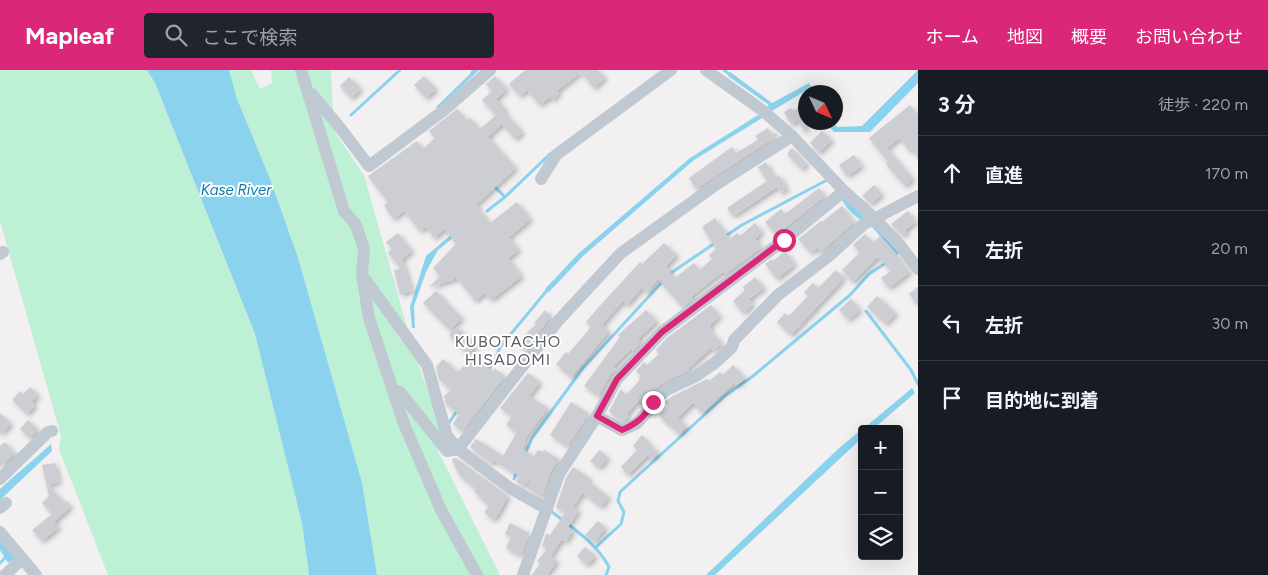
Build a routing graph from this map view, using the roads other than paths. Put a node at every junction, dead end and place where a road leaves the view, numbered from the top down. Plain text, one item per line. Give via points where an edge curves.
1 (301, 70) edge
2 (671, 70) edge
3 (706, 70) edge
4 (488, 71) edge
5 (722, 74) edge
6 (308, 89) junction
7 (792, 136) junction
8 (541, 179) dead end
9 (840, 194) junction
10 (918, 196) edge
11 (869, 221) junction
12 (918, 269) edge
13 (362, 275) junction
14 (394, 390) junction
15 (597, 416) junction
16 (52, 431) dead end
17 (458, 449) junction
18 (0, 479) edge
19 (547, 509) junction
20 (0, 532) edge
21 (22, 559) junction
22 (5, 575) edge
23 (36, 575) edge
24 (477, 575) edge
25 (523, 575) edge

1 - 6 street
2 - 8 street via 556,155
3 - 5 street
4 - 6 street via 444,111 369,166
5 - 7 street
6 - 13 street via 344,210 356,225 364,249
7 - 9 street
7 - 17 street via 717,184 621,253 557,322
9 - 11 street
9 - 15 street via 662,332 617,379
10 - 11 street
11 - 12 street via 900,245
11 - 15 street via 778,295 716,362 666,390 636,424 622,430
13 - 14 street via 369,318
13 - 17 street via 427,365 447,436
14 - 17 street via 400,392 447,451
14 - 24 street via 429,484
15 - 19 street via 559,474
16 - 18 street
17 - 19 street via 510,488
19 - 25 street
20 - 21 street
21 - 22 street
21 - 23 street

